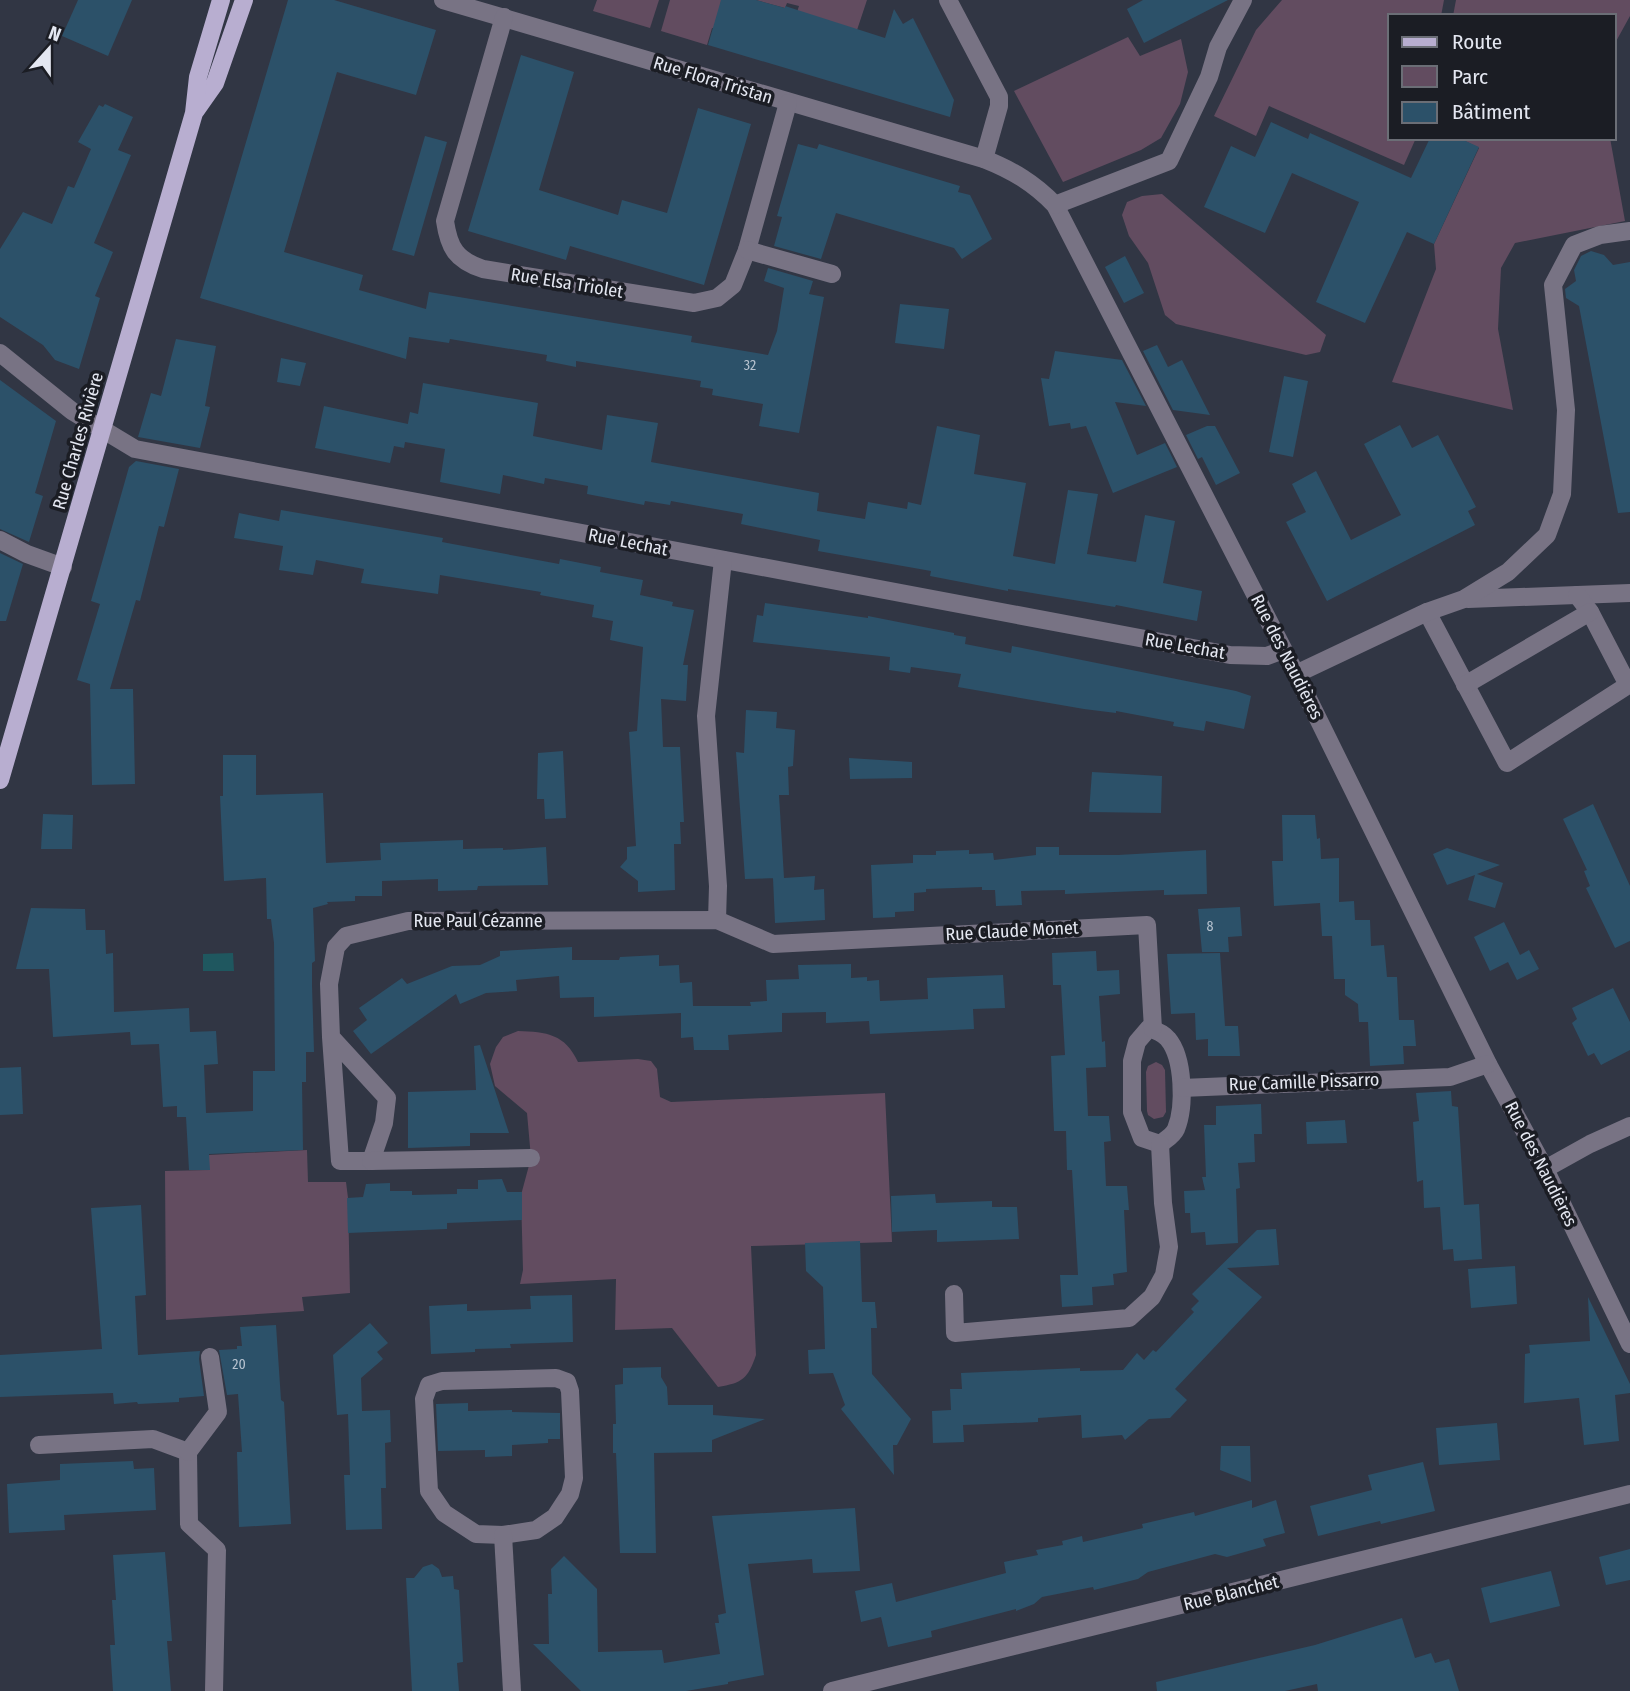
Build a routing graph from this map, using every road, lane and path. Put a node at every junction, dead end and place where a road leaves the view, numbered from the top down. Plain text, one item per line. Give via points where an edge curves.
1 (221, 0) edge
2 (244, 0) edge
3 (443, 0) edge
4 (947, 0) edge
5 (1243, 0) edge
6 (504, 18) junction
7 (788, 103) junction
8 (194, 113) junction
9 (984, 159) junction
10 (1055, 205) junction
11 (1630, 230) edge
12 (747, 250) junction
13 (832, 274) dead end
14 (0, 353) edge
15 (103, 431) junction
16 (0, 540) edge
17 (723, 560) junction
18 (63, 567) junction
19 (1630, 593) edge
20 (1577, 595) junction
21 (1464, 599) junction
22 (1427, 612) junction
23 (1590, 612) junction
24 (1283, 650) junction
25 (1296, 674) junction
26 (1465, 685) junction
27 (0, 780) edge
28 (717, 920) junction
29 (773, 944) joint
30 (1153, 1029) junction
31 (331, 1037) junction
32 (1488, 1064) junction
33 (1182, 1088) junction
34 (1630, 1126) edge
35 (1160, 1144) junction
36 (531, 1158) dead end
37 (371, 1161) junction
38 (1545, 1169) junction
39 (954, 1294) dead end
40 (1630, 1344) edge
41 (210, 1357) dead end
42 (39, 1445) dead end
43 (188, 1452) junction
44 (1630, 1494) edge
45 (503, 1535) junction
46 (214, 1691) edge
47 (512, 1691) edge
48 (832, 1691) edge

1 - 8 main road, Rue Charles Rivière via 198,78
2 - 8 main road, Rue Charles Rivière via 215,83
3 - 6 street, Rue Flora Tristan
4 - 9 street via 999,97
5 - 10 street via 1170,161
6 - 7 street, Rue Flora Tristan
6 - 12 street, Rue Elsa Triolet via 447,209 447,237 453,250 468,264 483,269 694,303 717,298 733,285
7 - 9 street, Rue Flora Tristan
7 - 12 street, Rue Elsa Triolet
8 - 15 main road, Rue Charles Rivière
9 - 10 street, Rue des Naudières via 1012,170
10 - 24 street, Rue des Naudières
11 - 21 street via 1574,245 1553,285 1566,410 1562,494 1547,535 1508,572
12 - 13 street
14 - 15 street, Rue Lechat
15 - 17 street, Rue Lechat via 135,449
15 - 18 main road, Rue Charles Rivière
16 - 18 street
17 - 24 street, Rue Lechat via 1230,655 1267,656
17 - 28 street via 706,716
18 - 27 main road, Rue Charles Rivière
19 - 20 street
20 - 21 street
20 - 23 street
21 - 22 street
22 - 25 street
22 - 26 street
23 - 26 street
23 - 26 street via 1628,685 1507,763
24 - 25 street, Rue des Naudières
25 - 32 street, Rue des Naudières
28 - 29 street, Rue Paul Cézanne
28 - 31 street, Rue Paul Cézanne via 408,920 359,932 346,936 336,947 329,984
29 - 30 street, Rue Claude Monet via 1147,925
30 - 33 street via 1167,1037 1176,1053
30 - 35 street via 1137,1042 1132,1061 1132,1112 1142,1139
31 - 37 street via 387,1098
31 - 37 street, Rue Paul Cézanne via 340,1161
32 - 33 street, Rue Camille Pissarro via 1450,1077
32 - 38 street, Rue des Naudières
33 - 35 street via 1175,1132
34 - 38 street
35 - 39 street via 1168,1247 1164,1275 1152,1297 1129,1318 956,1333
36 - 37 street, Rue Paul Cézanne
38 - 40 street, Rue des Naudières
41 - 43 street via 218,1412
42 - 43 street via 153,1438
43 - 46 street via 189,1524 217,1550
44 - 48 street, Rue Blanchet
45 - 45 street via 536,1530 555,1517 570,1494 574,1440 566,1382 556,1378 493,1379 429,1385 424,1399 429,1491 444,1513 476,1534
45 - 47 street

